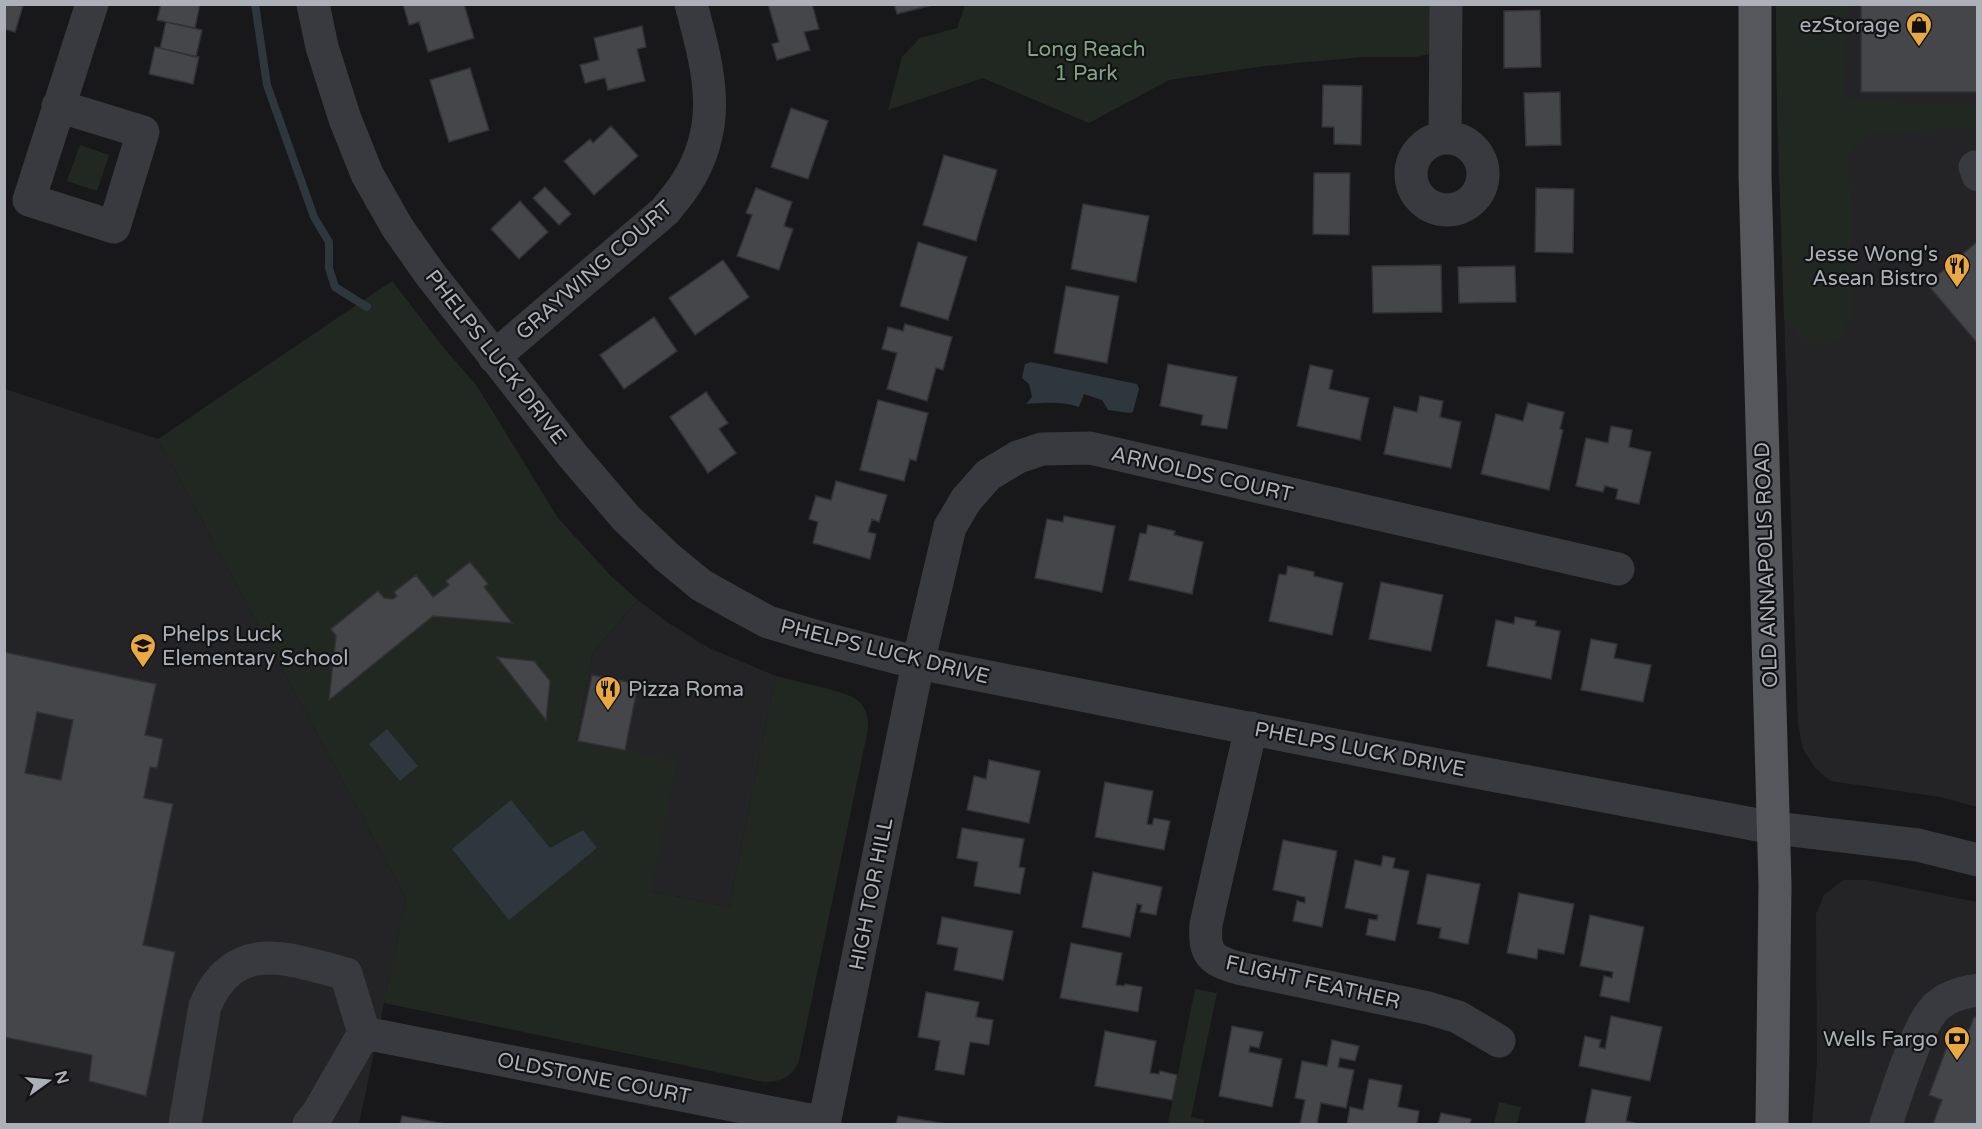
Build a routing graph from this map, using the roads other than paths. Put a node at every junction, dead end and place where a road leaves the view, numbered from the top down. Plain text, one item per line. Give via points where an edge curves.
1 (92, 4) edge
2 (313, 4) edge
3 (691, 4) edge
4 (1446, 4) edge
5 (1755, 4) edge
6 (58, 106) dead end
7 (1445, 138) dead end
8 (494, 357) junction
9 (1618, 569) dead end
10 (918, 663) junction
11 (1251, 728) junction
12 (1774, 828) junction
13 (1977, 860) edge
14 (1977, 990) edge
15 (364, 1033) junction
16 (1499, 1041) dead end
17 (824, 1124) edge
18 (185, 1125) edge
19 (309, 1125) edge
20 (1772, 1125) edge
21 (1886, 1125) edge

1 - 6 street
2 - 8 street, PHELPS LUCK DRIVE via 322,47 367,174 404,236
3 - 8 street, GRAYWING COURT via 708,69 711,101 701,154 686,184 665,211
4 - 7 street
5 - 12 main road, OLD ANNAPOLIS ROAD via 1755,175
8 - 10 street, PHELPS LUCK DRIVE via 626,518 701,585 768,622
9 - 10 street, ARNOLDS COURT via 1090,448 1042,449 1018,457 988,475 966,500 950,527
10 - 11 street, PHELPS LUCK DRIVE
10 - 17 street, HIGH TOR HILL
11 - 12 street, PHELPS LUCK DRIVE
11 - 16 street, FLIGHT FEATHER via 1206,924 1209,954 1219,963 1239,968 1428,1008 1458,1017
12 - 13 street, PHELPS LUCK DRIVE via 1918,846
12 - 20 main road, OLD ANNAPOLIS ROAD
14 - 21 street via 1962,992 1935,1008 1920,1031
15 - 17 street, OLDSTONE COURT
15 - 18 street via 346,974 287,958 263,957 243,963 228,971 205,1006
15 - 19 street

